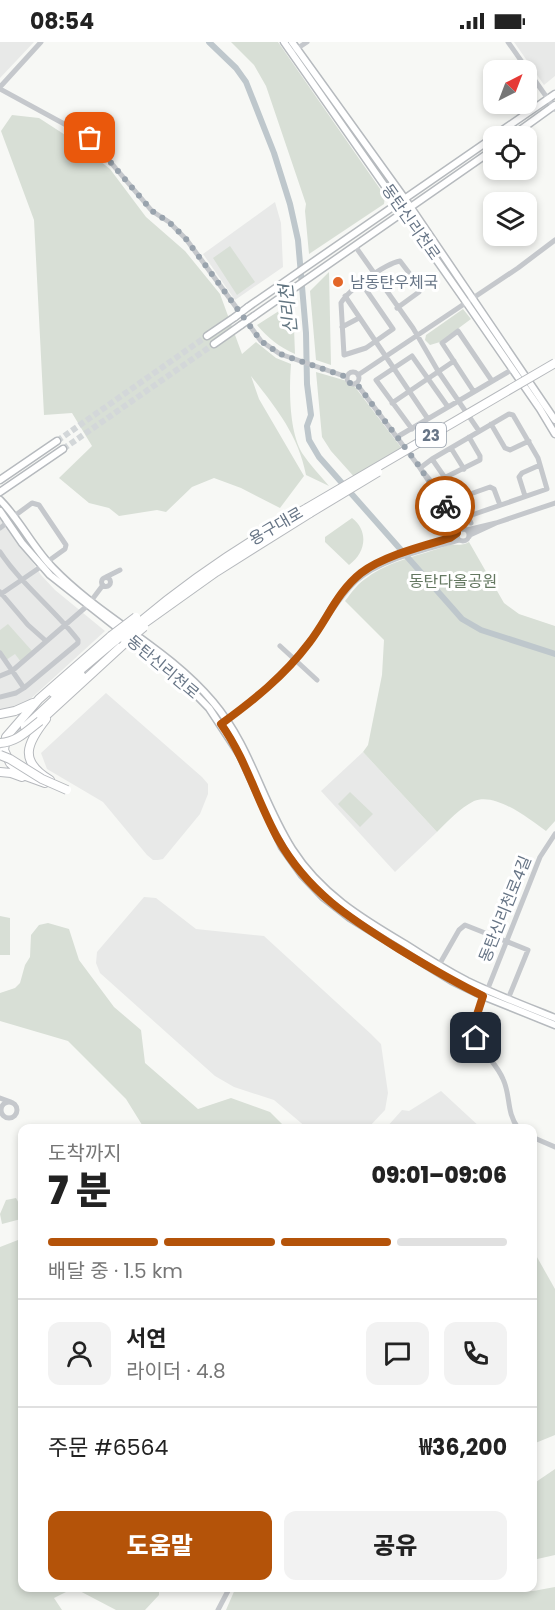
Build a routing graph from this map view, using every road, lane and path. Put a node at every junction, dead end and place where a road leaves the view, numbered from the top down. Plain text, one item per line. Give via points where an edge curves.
1 (41, 42) edge
2 (284, 42) edge
3 (292, 42) edge
4 (307, 42) edge
5 (508, 42) edge
6 (294, 51) junction
7 (306, 68) junction
8 (0, 88) edge
9 (555, 94) edge
10 (548, 99) junction
11 (554, 107) edge
12 (510, 126) edge
13 (526, 126) edge
14 (483, 145) edge
15 (483, 158) edge
16 (389, 177) junction
17 (383, 182) junction
18 (423, 186) junction
19 (428, 196) junction
20 (405, 199) junction
21 (398, 203) junction
22 (411, 207) junction
23 (404, 212) junction
24 (380, 215) junction
25 (386, 225) junction
26 (424, 227) junction
27 (418, 231) junction
28 (555, 240) edge
29 (355, 246) junction
30 (375, 275) junction
31 (362, 284) junction
32 (345, 296) junction
33 (470, 300) junction
34 (398, 308) junction
35 (359, 318) junction
36 (342, 327) junction
37 (207, 336) tunnel mouth
38 (416, 336) junction
39 (375, 342) junction
40 (214, 344) tunnel mouth
41 (386, 357) junction
42 (454, 361) junction
43 (555, 363) edge
44 (394, 369) junction
45 (513, 369) junction
46 (555, 369) edge
47 (438, 371) junction
48 (358, 375) junction
49 (347, 377) junction
50 (428, 378) junction
51 (492, 381) junction
52 (356, 383) junction
53 (409, 391) junction
54 (474, 392) junction
55 (459, 401) junction
56 (392, 402) junction
57 (448, 407) junction
58 (428, 419) junction
59 (555, 420) edge
60 (491, 424) junction
61 (412, 429) junction
62 (479, 431) junction
63 (555, 434) edge
64 (397, 437) junction
65 (469, 438) junction
66 (57, 441) tunnel mouth
67 (529, 441) junction
68 (451, 448) junction
69 (63, 449) tunnel mouth
70 (432, 459) junction
71 (540, 465) junction
72 (420, 468) junction
73 (464, 469) junction
74 (446, 477) junction
75 (0, 480) edge
76 (0, 492) edge
77 (525, 496) junction
78 (459, 498) junction
79 (0, 500) edge
80 (555, 503) edge
81 (500, 505) junction
82 (308, 510) junction
83 (0, 511) edge
84 (469, 516) junction
85 (10, 520) junction
86 (471, 523) dead end
87 (496, 523) junction
88 (0, 528) edge
89 (461, 533) junction
90 (469, 537) junction
91 (0, 552) edge
92 (45, 564) junction
93 (120, 570) dead end
94 (21, 580) junction
95 (0, 593) edge
96 (89, 604) junction
97 (157, 611) junction
98 (141, 623) junction
99 (66, 624) junction
100 (46, 641) junction
101 (117, 641) junction
102 (280, 646) dead end
103 (0, 653) edge
104 (294, 661) junction
105 (12, 671) junction
106 (0, 676) edge
107 (317, 680) dead end
108 (24, 688) junction
109 (0, 697) edge
110 (39, 699) junction
111 (57, 705) junction
112 (0, 714) edge
113 (224, 722) junction
114 (23, 725) tunnel mouth
115 (0, 743) edge
116 (0, 755) edge
117 (0, 772) edge
118 (66, 790) junction
119 (555, 834) edge
120 (506, 941) junction
121 (439, 965) junction
122 (485, 993) junction
123 (508, 999) junction
124 (555, 1018) edge
125 (555, 1025) edge
126 (0, 1099) edge
127 (12, 1103) junction
128 (1, 1108) edge
129 (515, 1124) edge
130 (537, 1139) edge
131 (555, 1147) edge
132 (227, 1592) edge
133 (218, 1610) edge

1 - 8 street
2 - 6 main road, 동탄신리천로
3 - 6 main road, 동탄신리천로
4 - 6 street
5 - 10 street
6 - 7 main road, 동탄신리천로
7 - 16 main road, 동탄신리천로
7 - 17 main road, 동탄신리천로
8 - 49 street via 90,138 152,211 186,239 261,341 280,354
9 - 10 main road
10 - 11 street
10 - 12 main road
11 - 13 main road
14 - 18 main road
15 - 19 main road
16 - 17 main road via 388,182
16 - 20 main road, 동탄신리천로
17 - 21 main road, 동탄신리천로
18 - 19 main road via 421,194
18 - 20 main road
19 - 22 main road
20 - 21 main road
20 - 22 main road, 동탄신리천로
21 - 23 main road, 동탄신리천로
21 - 24 main road
22 - 23 main road
22 - 26 main road, 동탄신리천로
23 - 25 main road
23 - 27 main road, 동탄신리천로
24 - 25 main road via 386,218
24 - 37 main road, bridge
25 - 29 main road
26 - 27 main road via 418,226
26 - 33 main road, 동탄신리천로
27 - 33 main road, 동탄신리천로
28 - 33 street
29 - 30 street
29 - 40 main road, bridge
30 - 31 street
30 - 34 street
30 - 34 street via 399,261 413,277 419,292
31 - 32 street
31 - 39 street via 393,329
32 - 35 street
32 - 36 street via 341,303
33 - 38 street
33 - 45 main road, 동탄신리천로
33 - 59 main road, 동탄신리천로
34 - 38 street
35 - 36 street
35 - 39 street
36 - 39 street via 344,355
38 - 41 street
38 - 47 street
39 - 41 street
41 - 44 street
41 - 48 street
42 - 47 street
42 - 51 street via 442,343 458,331
42 - 54 street
43 - 82 highway, 용구대로 / 23, bridge
44 - 50 street via 412,356
44 - 53 street
44 - 56 street via 376,381
45 - 51 street
45 - 63 main road, 동탄신리천로
46 - 82 highway, 용구대로 / 23, bridge
47 - 50 street
47 - 55 street
48 - 49 street via 351,372
48 - 52 street
49 - 52 street via 350,383
50 - 53 street
50 - 57 street
51 - 54 street
52 - 64 street
53 - 56 street
53 - 58 street
54 - 55 street
55 - 57 street
55 - 62 street
56 - 61 street
57 - 58 street
58 - 61 street
60 - 62 street
60 - 67 street via 505,448 510,450
60 - 67 street via 513,415
61 - 64 street
62 - 65 street
64 - 72 street
65 - 68 street
65 - 73 street via 480,460
66 - 75 main road
67 - 71 street
68 - 70 street
68 - 73 street
69 - 76 main road
70 - 72 street
70 - 74 street
71 - 77 street via 519,477
71 - 77 street via 549,491
72 - 89 street via 435,484
73 - 74 street
74 - 78 street
77 - 81 street
78 - 81 street via 490,487
78 - 84 street
79 - 85 main road, 동탄신리천로
80 - 87 street
81 - 84 street
82 - 97 highway, 용구대로 / 23
83 - 85 main road, 동탄신리천로
84 - 86 street
85 - 88 street
85 - 92 main road, 동탄신리천로
85 - 92 street via 32,503 39,505 66,545
87 - 89 street
87 - 90 street
89 - 90 street
89 - 90 street via 464,541
89 - 104 street via 391,560 355,582
91 - 94 street
92 - 94 street
92 - 96 main road, 동탄신리천로
93 - 96 street via 102,580 103,585
94 - 95 street
94 - 99 street
95 - 100 street
96 - 99 street
96 - 113 main road, 동탄신리천로 via 177,675
97 - 98 highway
97 - 98 highway
98 - 101 highway, bridge
98 - 101 highway, bridge
99 - 100 street
99 - 108 street via 78,643
100 - 105 street
101 - 110 highway
101 - 111 highway
101 - 114 highway via 70,678
102 - 104 street
103 - 105 street
104 - 107 street
104 - 113 street via 267,689
105 - 106 street
105 - 108 street
108 - 109 street
110 - 112 highway
110 - 118 highway via 9,731 6,757 23,775
111 - 115 highway, bridge via 21,736
111 - 118 highway via 33,736 28,750 37,770
113 - 121 main road, 동탄신리천로 via 251,762 285,838 318,882 353,913
113 - 122 main road, 동탄신리천로 via 278,838 316,890 355,922 444,976
116 - 118 highway, bridge
117 - 118 highway
119 - 120 street, 동탄신리천로4길 via 540,856
120 - 121 street via 465,925
120 - 122 street, 동탄신리천로4길
120 - 123 street via 530,951
121 - 122 main road, 동탄신리천로
122 - 123 main road, 동탄신리천로
122 - 125 main road, 동탄신리천로
122 - 129 street, 동탄신리천로4길 via 475,1021 476,1038 502,1076 510,1117
123 - 124 main road, 동탄신리천로
126 - 127 street
126 - 128 street
127 - 128 street via 4,1103
127 - 128 street via 17,1109 13,1118 5,1118
130 - 131 street
132 - 133 street

